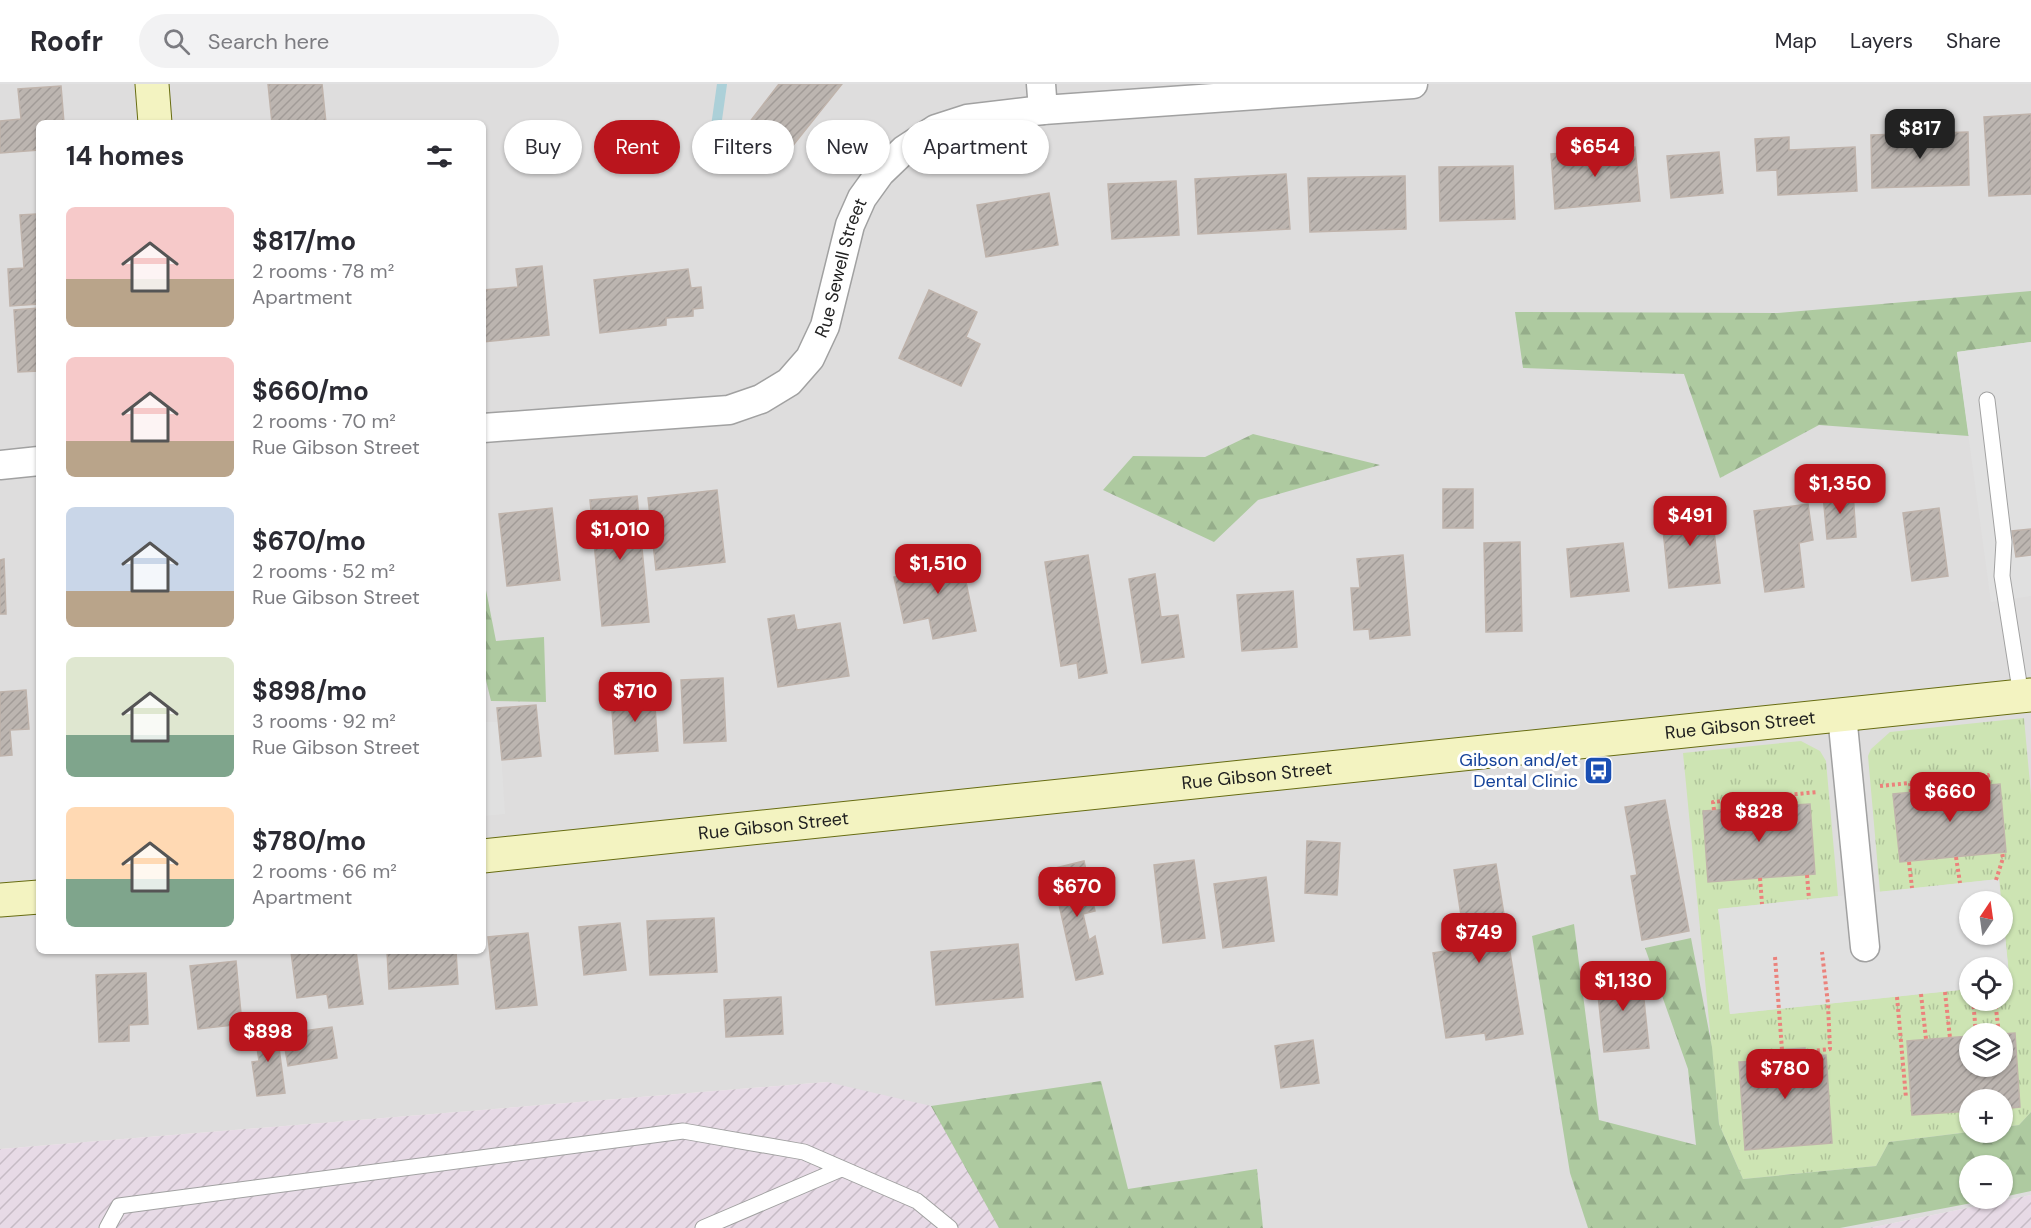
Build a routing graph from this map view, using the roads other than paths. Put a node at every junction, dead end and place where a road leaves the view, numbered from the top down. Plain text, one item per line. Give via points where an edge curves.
1 (152, 84) edge
2 (1413, 84) edge
3 (1042, 97) edge
4 (155, 120) edge
5 (1987, 400) dead end
6 (486, 428) edge
7 (36, 461) edge
8 (0, 465) edge
9 (2026, 695) edge
10 (1842, 715) junction
11 (486, 856) edge
12 (36, 897) edge
13 (0, 900) edge
14 (1865, 947) dead end
15 (841, 1168) junction
16 (107, 1228) edge
17 (703, 1228) edge
18 (950, 1228) edge

1 - 4 main road
2 - 3 street, Rue Sewell Street
3 - 6 street, Rue Sewell Street via 936,129 904,150 880,173 862,198 850,225 825,326 810,358 789,382 760,399 729,410
5 - 9 lane via 2004,542 2002,576
7 - 8 street
9 - 10 main road, Rue Gibson Street
10 - 11 main road, Rue Gibson Street
10 - 14 street
12 - 13 main road
15 - 16 lane via 804,1152 683,1131 119,1206
15 - 17 lane
15 - 18 lane via 917,1201

